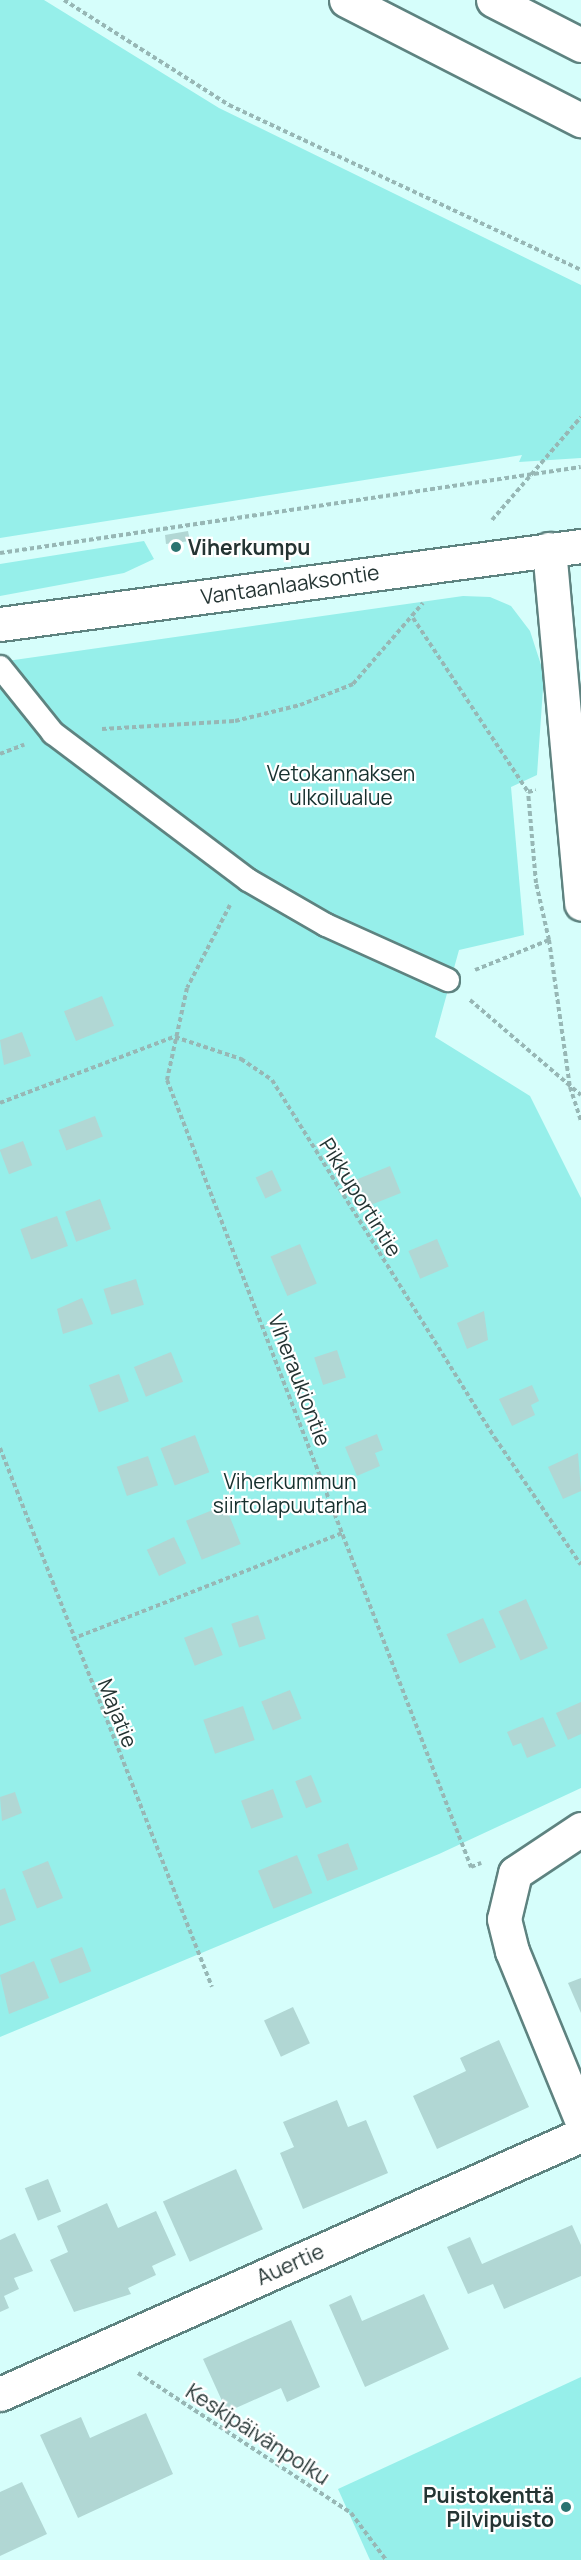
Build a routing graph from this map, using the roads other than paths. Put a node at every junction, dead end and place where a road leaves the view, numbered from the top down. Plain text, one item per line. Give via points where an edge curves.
1 (346, 0) edge
2 (494, 0) edge
3 (581, 45) edge
4 (581, 120) edge
5 (565, 548) edge
6 (0, 624) edge
7 (0, 667) edge
8 (581, 904) edge
9 (448, 980) road end
10 (581, 1829) edge
11 (581, 2119) edge
12 (581, 2135) edge
13 (0, 2394) edge

1 - 4 main road
2 - 3 main road
5 - 6 main road, Vantaanlaaksontie
5 - 8 main road via 572,783
7 - 9 lane via 53,734 248,880 326,925
10 - 11 main road via 515,1873 504,1918 512,1951
12 - 13 main road, Auertie

